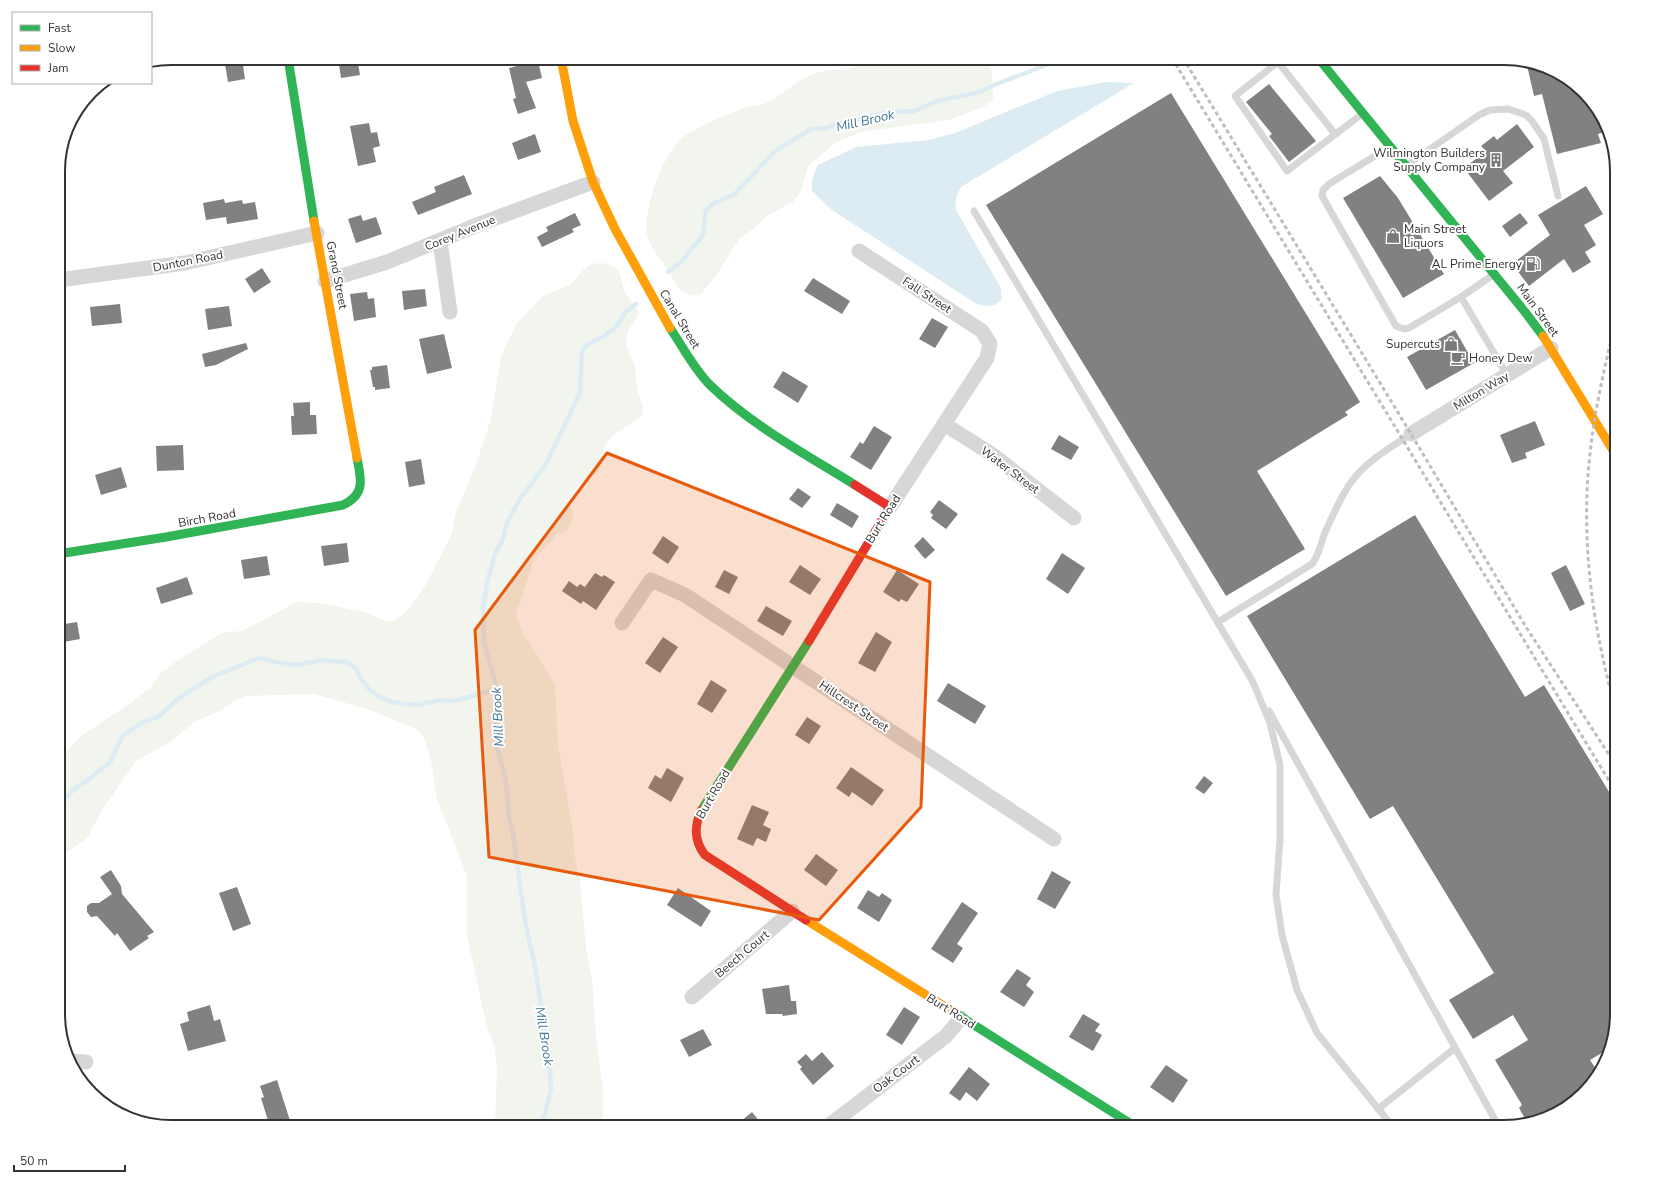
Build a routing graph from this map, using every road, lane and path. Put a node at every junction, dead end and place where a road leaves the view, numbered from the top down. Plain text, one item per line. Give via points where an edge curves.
1 (289, 65) edge
2 (562, 65) edge
3 (1275, 65) edge
4 (1285, 65) edge
5 (1324, 65) edge
6 (1362, 113) junction
7 (1334, 134) junction
8 (1390, 147) junction
9 (1405, 166) junction
10 (593, 182) junction
11 (1558, 196) dead end
12 (974, 211) dead end
13 (317, 233) junction
14 (440, 241) junction
15 (859, 251) dead end
16 (1495, 274) junction
17 (65, 279) edge
18 (325, 281) junction
19 (1461, 297) junction
20 (450, 312) dead end
21 (990, 344) joint
22 (1550, 348) junction
23 (1507, 376) junction
24 (944, 424) junction
25 (1412, 434) joint
26 (1608, 441) joint
27 (1610, 445) edge
28 (357, 496) joint
29 (890, 507) junction
30 (1074, 518) dead end
31 (65, 553) edge
32 (1218, 622) junction
33 (622, 623) dead end
34 (794, 665) junction
35 (1253, 682) junction
36 (1054, 839) dead end
37 (792, 911) junction
38 (692, 996) dead end
39 (961, 1018) junction
40 (1455, 1048) junction
41 (76, 1062) edge
42 (86, 1062) dead end
43 (1378, 1109) junction
44 (836, 1120) edge
45 (1125, 1120) edge
46 (1387, 1120) edge
47 (1495, 1120) edge

1 - 13 street, Grand Street
2 - 10 street, Canal Street via 573,121
3 - 7 lane via 1235,96 1287,171
4 - 7 lane
5 - 6 street, Main Street
6 - 7 lane
6 - 8 street, Main Street
8 - 9 street, Main Street
8 - 19 lane via 1329,184 1323,190 1323,199 1398,328 1409,328
9 - 11 lane via 1484,112 1508,109 1526,116 1541,132
9 - 16 street, Main Street
10 - 14 street, Corey Avenue
10 - 29 street, Canal Street via 615,229 681,347 710,385 750,419
12 - 32 lane
13 - 17 street, Dunton Road via 185,263
13 - 18 street, Grand Street
14 - 18 street, Corey Avenue via 366,270
14 - 20 street
15 - 21 street, Fall Street via 982,331
16 - 19 lane
16 - 22 street, Main Street
18 - 28 street, Grand Street via 361,481
19 - 23 lane
21 - 24 street, Burt Road via 987,358
22 - 23 street, Milton Way
22 - 26 street, Main Street
23 - 25 street, Milton Way
24 - 29 street, Burt Road
24 - 30 street, Water Street via 993,455
25 - 32 lane via 1386,450 1351,482 1325,532 1312,564
26 - 27 street, Main Street
28 - 31 street, Birch Road via 343,506
29 - 34 street, Burt Road
32 - 35 lane
33 - 34 street, Hillcrest Street via 651,580 685,595
34 - 36 street, Hillcrest Street
34 - 37 street, Burt Road via 708,798 699,815 695,831 697,844 704,855
35 - 40 lane
35 - 43 lane via 1270,723 1280,765 1280,839 1276,895 1282,935 1297,990 1317,1033
37 - 38 street, Beech Court
37 - 39 street, Burt Road
39 - 44 street, Oak Court via 946,1036
39 - 45 street, Burt Road
40 - 43 lane
40 - 47 lane
41 - 42 street
43 - 46 lane

